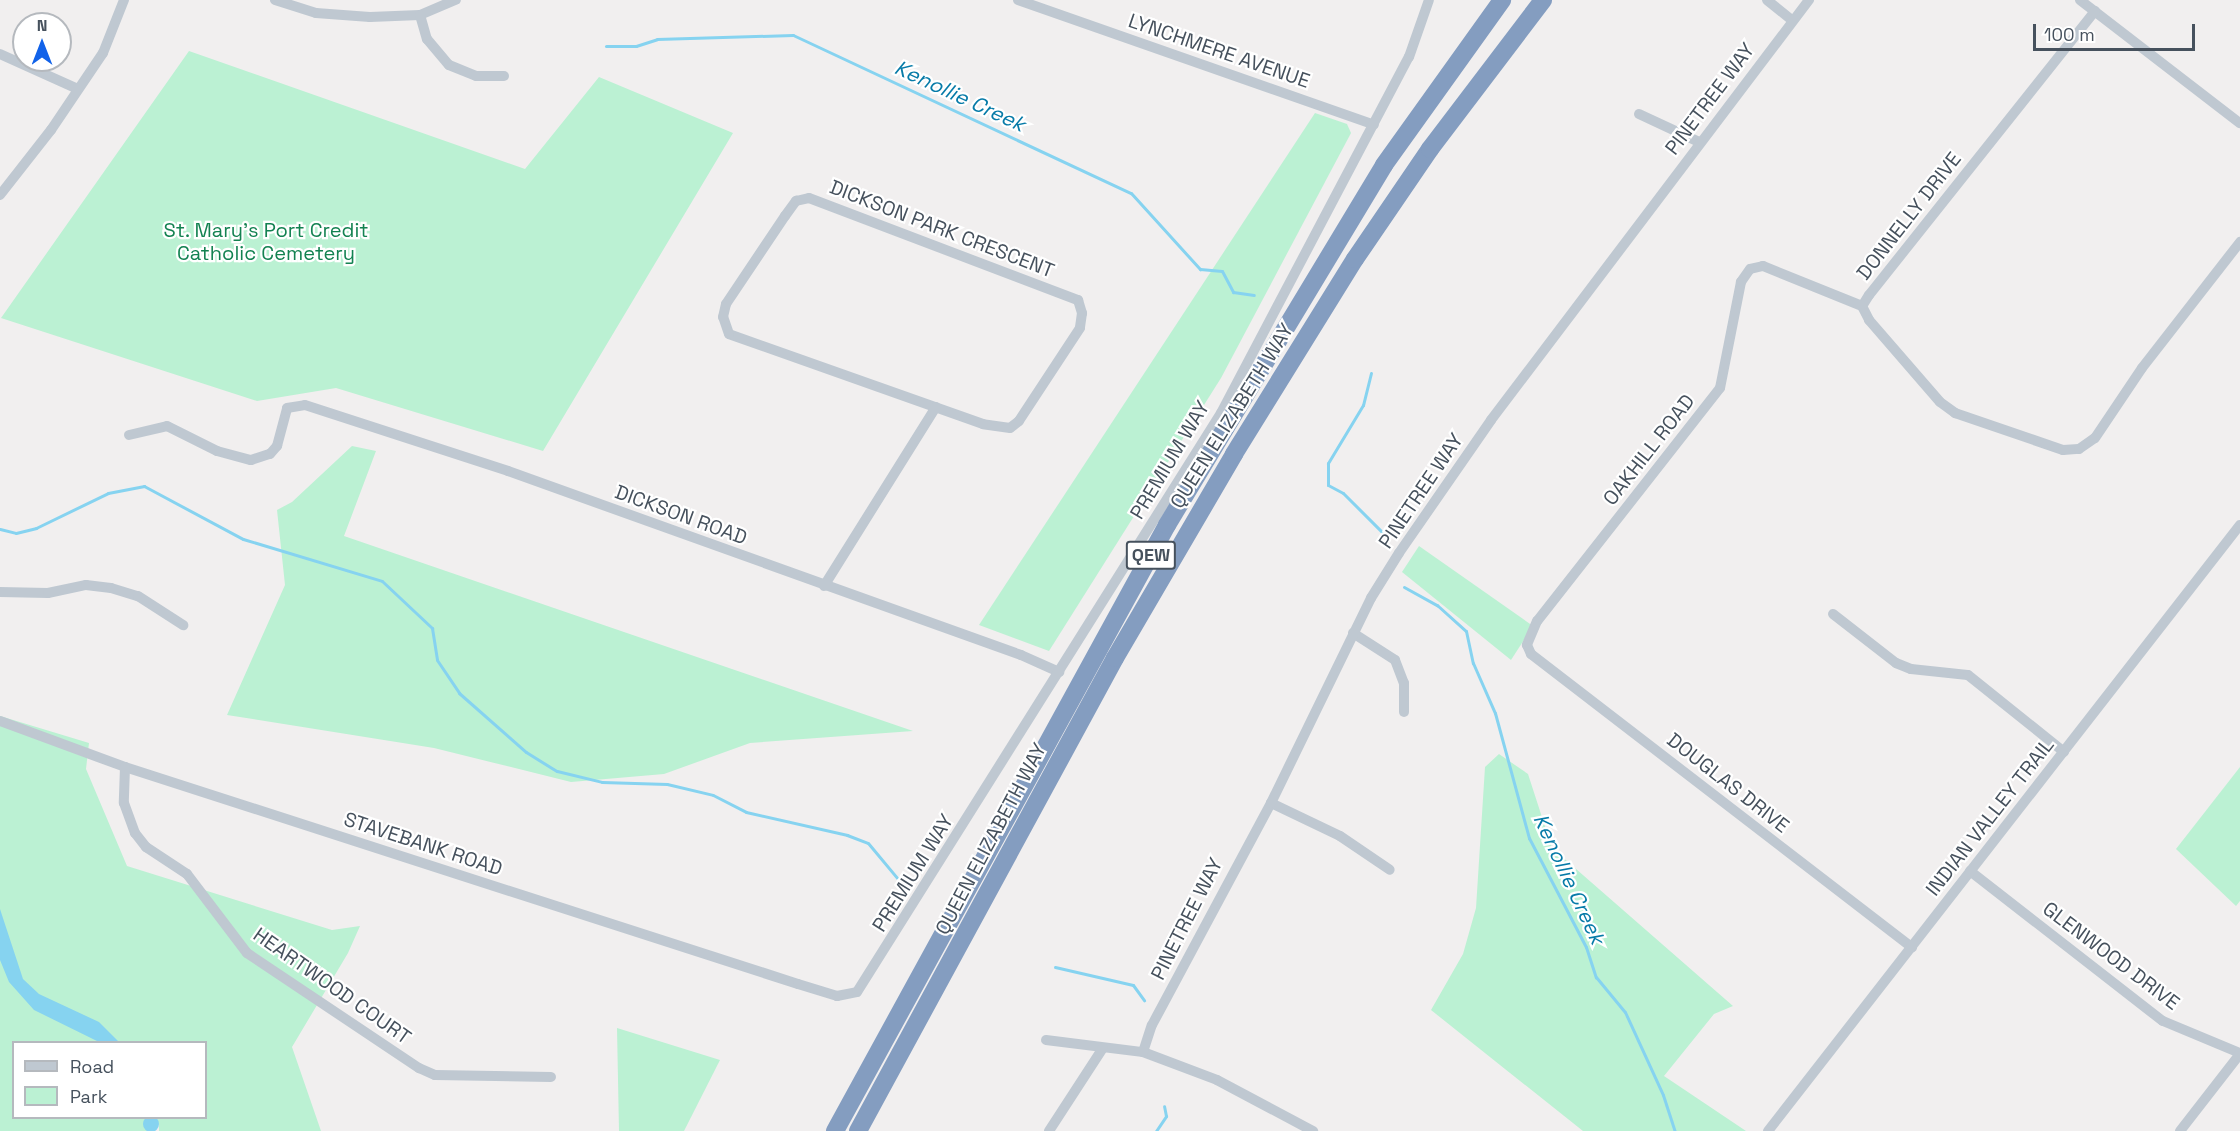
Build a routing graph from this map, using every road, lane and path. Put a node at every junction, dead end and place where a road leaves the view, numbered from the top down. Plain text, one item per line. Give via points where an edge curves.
1 (124, 0) edge
2 (275, 0) edge
3 (456, 0) edge
4 (1018, 0) edge
5 (1429, 0) edge
6 (1502, 0) edge
7 (1543, 0) edge
8 (1767, 0) edge
9 (1809, 0) edge
10 (2080, 0) edge
11 (2095, 11) junction
12 (420, 15) junction
13 (1792, 20) junction
14 (0, 54) edge
15 (504, 76) dead end
16 (78, 88) junction
17 (1639, 114) dead end
18 (2240, 123) edge
19 (1374, 125) junction
20 (1699, 142) junction
21 (0, 195) edge
22 (2240, 242) edge
23 (1862, 306) junction
24 (936, 407) junction
25 (129, 435) dead end
26 (2240, 525) edge
27 (824, 586) junction
28 (0, 591) edge
29 (1833, 614) dead end
30 (183, 625) dead end
31 (1353, 633) junction
32 (1527, 645) joint
33 (1059, 672) junction
34 (1404, 712) dead end
35 (0, 721) edge
36 (2064, 752) junction
37 (125, 766) junction
38 (1271, 802) junction
39 (1390, 870) dead end
40 (1970, 871) junction
41 (1912, 947) junction
42 (837, 996) joint
43 (1046, 1040) dead end
44 (1103, 1048) junction
45 (1143, 1052) junction
46 (2240, 1054) edge
47 (551, 1077) dead end
48 (835, 1131) edge
49 (858, 1131) edge
50 (1049, 1131) edge
51 (1313, 1131) edge
52 (1768, 1131) edge
53 (2180, 1131) edge

1 - 16 street via 103,53
2 - 12 street via 341,16
3 - 12 street
4 - 19 street, LYNCHMERE AVENUE
5 - 19 street, PREMIUM WAY via 1409,57
6 - 48 highway, QUEEN ELIZABETH WAY / QEW via 1384,165 1173,515
7 - 49 highway, QUEEN ELIZABETH WAY / QEW via 1412,176 1234,454 1115,658
8 - 13 street
9 - 13 street, PINETREE WAY
10 - 11 street
11 - 18 street
11 - 23 street, DONNELLY DRIVE
12 - 15 street via 426,39 449,65 476,76
13 - 20 street, PINETREE WAY
14 - 16 street
16 - 21 street
17 - 20 street
19 - 33 street, PREMIUM WAY via 1221,413
20 - 31 street, PINETREE WAY via 1444,484 1371,597
22 - 23 street, DONNELLY DRIVE via 2142,368 2095,438 2079,449 2063,450 1955,413 1940,402 1869,320
23 - 32 street, OAKHILL ROAD via 1763,266 1750,269 1741,282 1720,388 1537,621
24 - 24 street, DICKSON PARK CRESCENT via 983,424 1010,428 1024,417 1080,328 1082,313 1078,300 824,202 809,198 796,201 726,304 724,327 742,340
24 - 27 street
25 - 27 street, DICKSON ROAD via 167,426 217,450 251,460 263,458 277,446 287,408 305,405
26 - 36 street, INDIAN VALLEY TRAIL
27 - 33 street, DICKSON ROAD
28 - 30 street via 17,594 86,585 111,588 138,596
29 - 36 street via 1896,663 1911,669 1968,675
31 - 34 street via 1395,660 1404,683
31 - 38 street, PINETREE WAY
32 - 41 street, DOUGLAS DRIVE via 1531,654
33 - 42 street, PREMIUM WAY via 869,979 857,992
35 - 37 street, STAVEBANK ROAD
36 - 40 street, INDIAN VALLEY TRAIL
37 - 42 street, STAVEBANK ROAD
37 - 47 street, HEARTWOOD COURT via 124,803 135,833 146,848 187,874 247,953 427,1072 450,1077
38 - 39 street via 1340,836
38 - 45 street, PINETREE WAY via 1152,1025
40 - 41 street, INDIAN VALLEY TRAIL
40 - 46 street, GLENWOOD DRIVE via 2163,1021
41 - 52 street, INDIAN VALLEY TRAIL
43 - 44 street
44 - 45 street
44 - 50 street
45 - 51 street via 1217,1080
46 - 53 street

